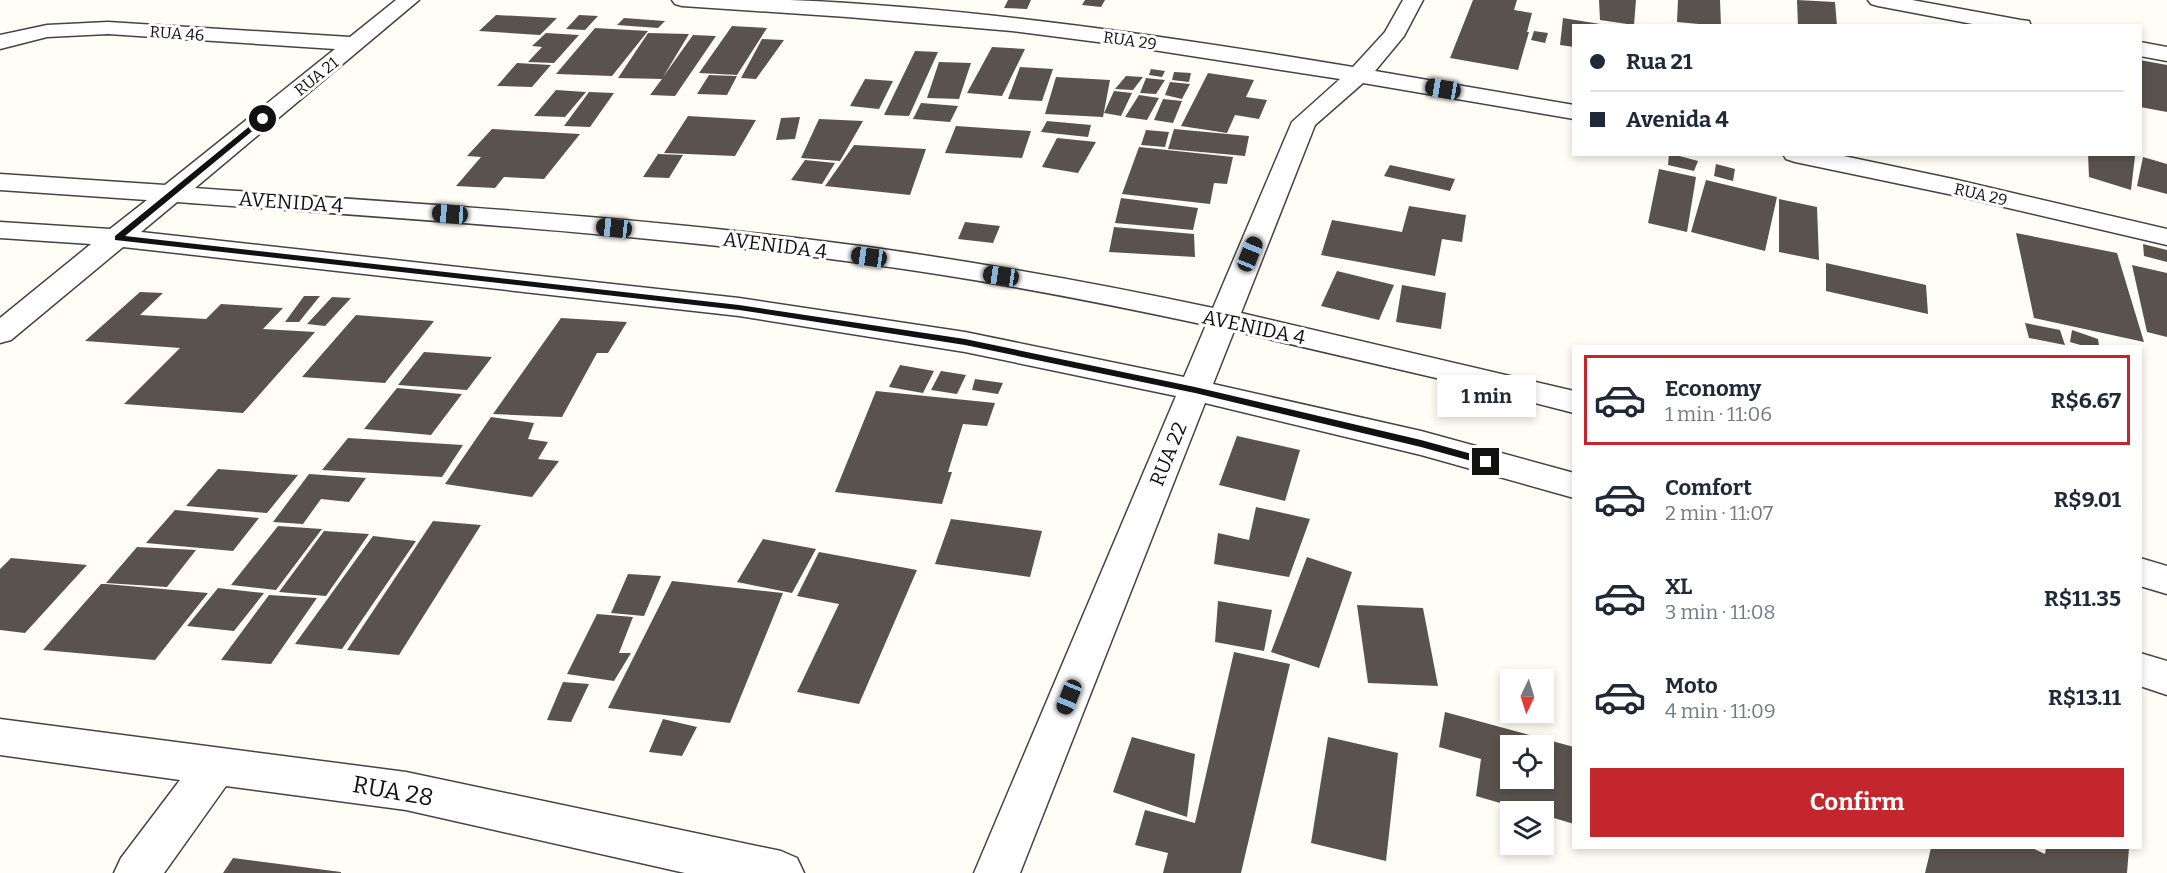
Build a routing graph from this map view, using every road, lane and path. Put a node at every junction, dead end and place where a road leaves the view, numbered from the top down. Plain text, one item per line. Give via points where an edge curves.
1 (409, 0) edge
2 (682, 0) edge
3 (1413, 0) edge
4 (1878, 0) edge
5 (2010, 24) edge
6 (0, 42) edge
7 (354, 44) junction
8 (2142, 49) edge
9 (2167, 54) edge
10 (1356, 74) junction
11 (1572, 112) edge
12 (1805, 156) edge
13 (0, 182) edge
14 (172, 193) junction
15 (0, 230) edge
16 (2167, 237) edge
17 (118, 238) junction
18 (1223, 320) junction
19 (0, 333) edge
20 (1195, 390) junction
21 (1572, 401) edge
22 (1572, 485) edge
23 (2142, 573) edge
24 (2167, 580) edge
25 (2142, 670) edge
26 (2167, 678) edge
27 (0, 737) edge
28 (216, 765) junction
29 (137, 873) edge
30 (781, 873) edge
31 (997, 873) edge

1 - 7 street, RUA 21
2 - 10 street, RUA 29 via 946,18 1120,38
3 - 10 street, RUA 22 via 1405,20 1384,50
4 - 5 street
6 - 7 street, RUA 46 via 47,31 108,28
7 - 14 street, RUA 21
8 - 9 street
10 - 11 street, RUA 29
10 - 18 street, RUA 22 via 1304,122
12 - 16 street, RUA 29
13 - 14 street, AVENIDA 4
14 - 17 street, RUA 21
14 - 18 street, AVENIDA 4 via 567,223 781,245 1001,276
15 - 17 street
17 - 19 street, RUA 21
17 - 20 street via 739,307 965,342
18 - 20 street, RUA 22
18 - 21 street, AVENIDA 4 via 1442,368
20 - 22 street via 1421,443
20 - 31 street, RUA 22
23 - 24 street
25 - 26 street
27 - 28 street, RUA 28
28 - 29 street
28 - 30 street, RUA 28 via 406,791

